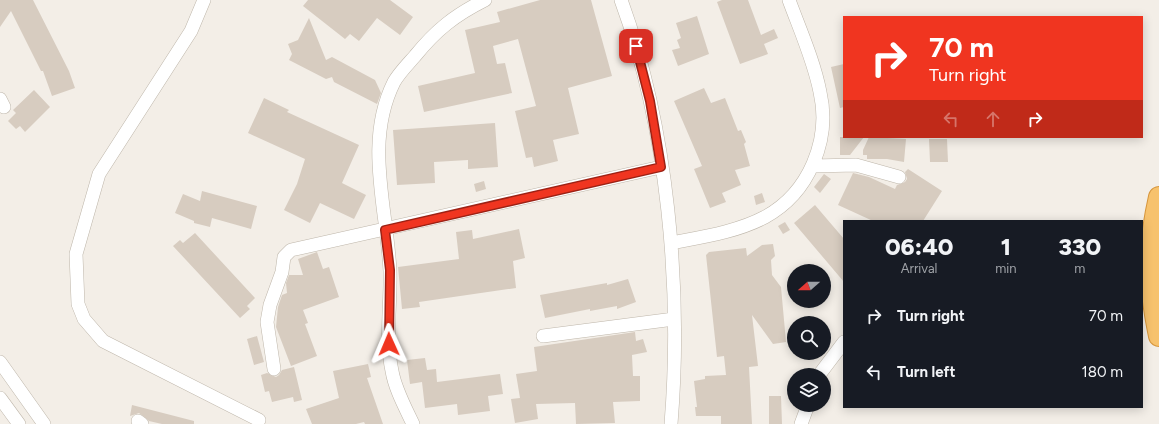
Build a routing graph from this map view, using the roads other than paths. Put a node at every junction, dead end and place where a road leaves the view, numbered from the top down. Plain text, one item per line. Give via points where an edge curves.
1 (204, 0) edge
2 (485, 0) edge
3 (621, 0) edge
4 (789, 0) edge
5 (813, 166) junction
6 (661, 167) junction
7 (899, 177) dead end
8 (1159, 197) edge
9 (385, 230) junction
10 (671, 243) junction
11 (674, 319) junction
12 (544, 336) dead end
13 (1159, 336) edge
14 (843, 343) edge
15 (0, 362) edge
16 (824, 368) edge
17 (274, 369) dead end
18 (0, 398) edge
19 (805, 412) edge
20 (260, 420) dead end
21 (19, 424) edge
22 (44, 424) edge
23 (413, 424) edge
24 (671, 424) edge
25 (801, 424) edge

1 - 20 street via 191,31 99,174 76,254 78,304 84,320 103,341
2 - 9 street via 461,12 430,37 395,81 382,111 380,196
3 - 6 street via 640,59
4 - 5 street via 820,92 823,112 823,132
5 - 7 street via 856,165
5 - 10 street via 796,191 765,217 732,230
6 - 9 street
6 - 10 street
8 - 13 highway via 1150,249 1149,276
9 - 17 street via 291,250 284,257 267,322
9 - 23 street via 390,270 392,371 403,405
10 - 11 street
11 - 12 street
11 - 24 street
14 - 16 street
15 - 22 street
18 - 21 street
19 - 25 street

